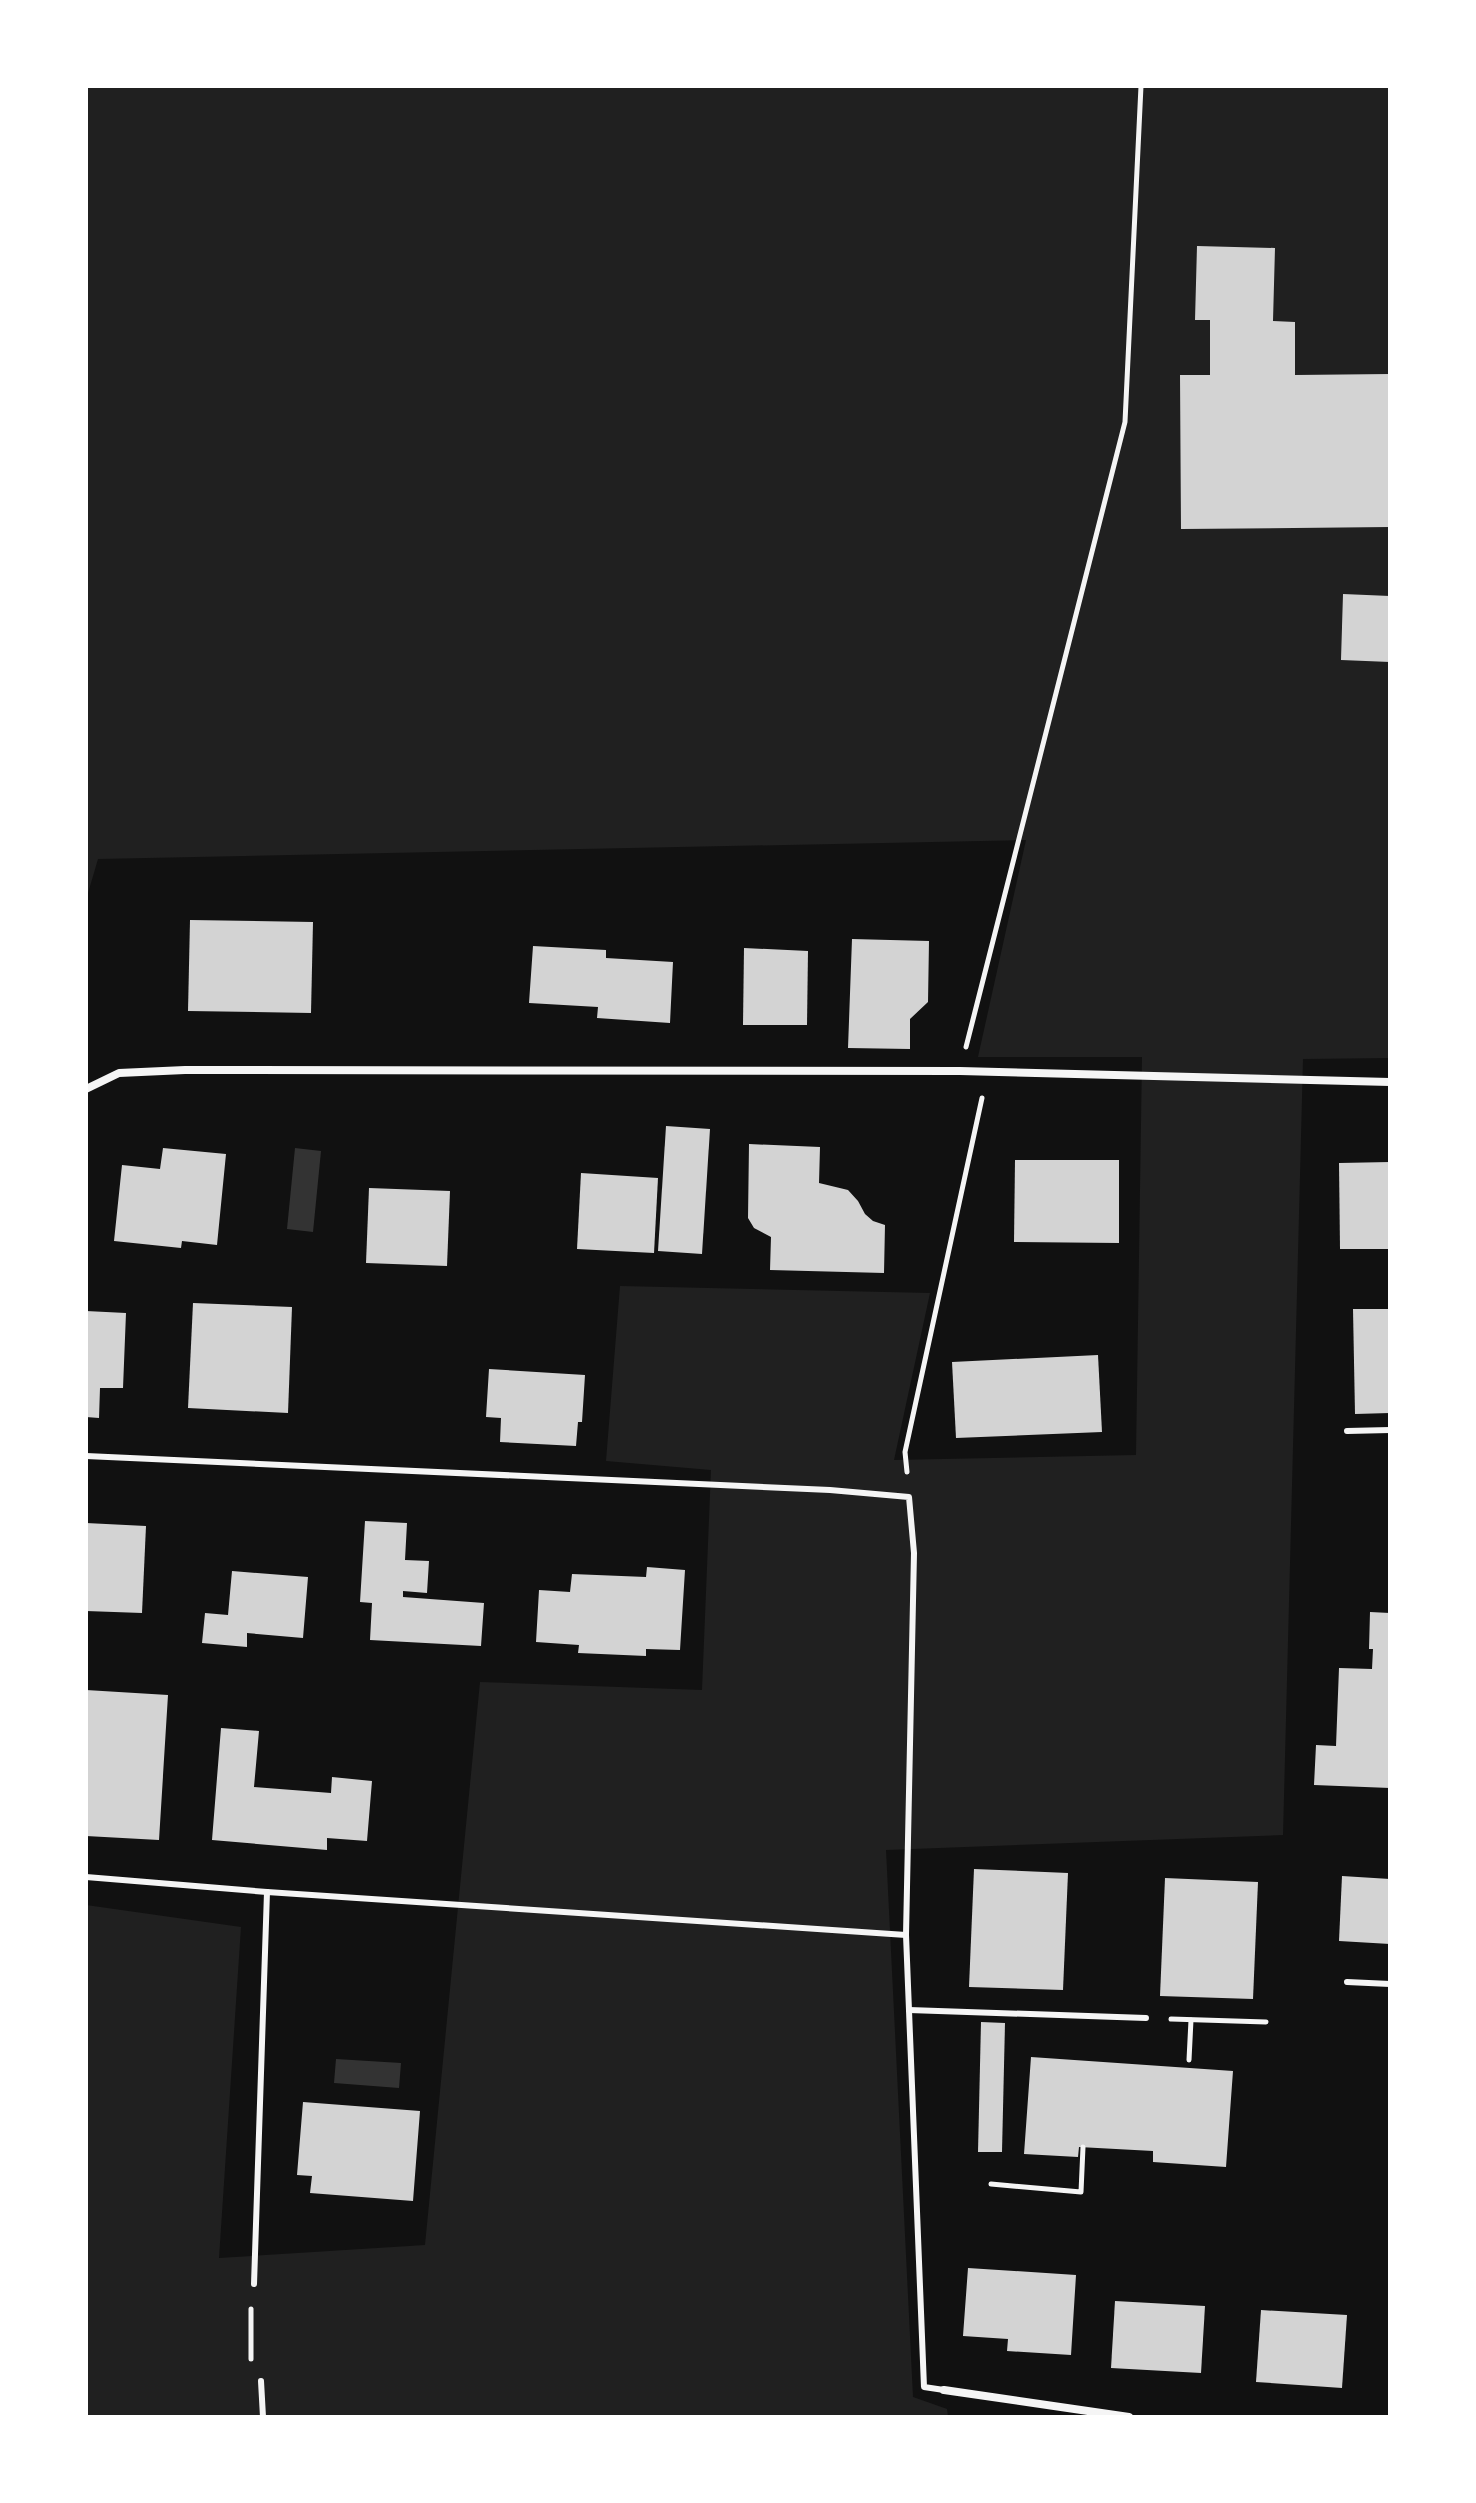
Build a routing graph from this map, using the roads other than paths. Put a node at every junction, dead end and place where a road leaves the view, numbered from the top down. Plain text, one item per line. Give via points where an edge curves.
1 (1390, 1082) edge
2 (86, 1089) edge
3 (1390, 1430) edge
4 (1347, 1431) dead end
5 (86, 1456) edge
6 (86, 1877) edge
7 (267, 1892) junction
8 (906, 1935) junction
9 (1347, 1982) dead end
10 (1390, 1984) edge
11 (909, 2010) junction
12 (1146, 2018) road end
13 (254, 2284) road end
14 (261, 2381) road end
15 (944, 2390) joint
16 (263, 2417) edge
17 (1129, 2417) edge

1 - 2 street via 960,1071 185,1070 119,1073
3 - 4 lane
5 - 8 lane via 909,1497 914,1553
6 - 7 lane
7 - 8 lane
7 - 13 lane
8 - 11 lane
9 - 10 lane
11 - 12 lane
11 - 15 lane via 924,2387
14 - 16 lane
15 - 17 street

